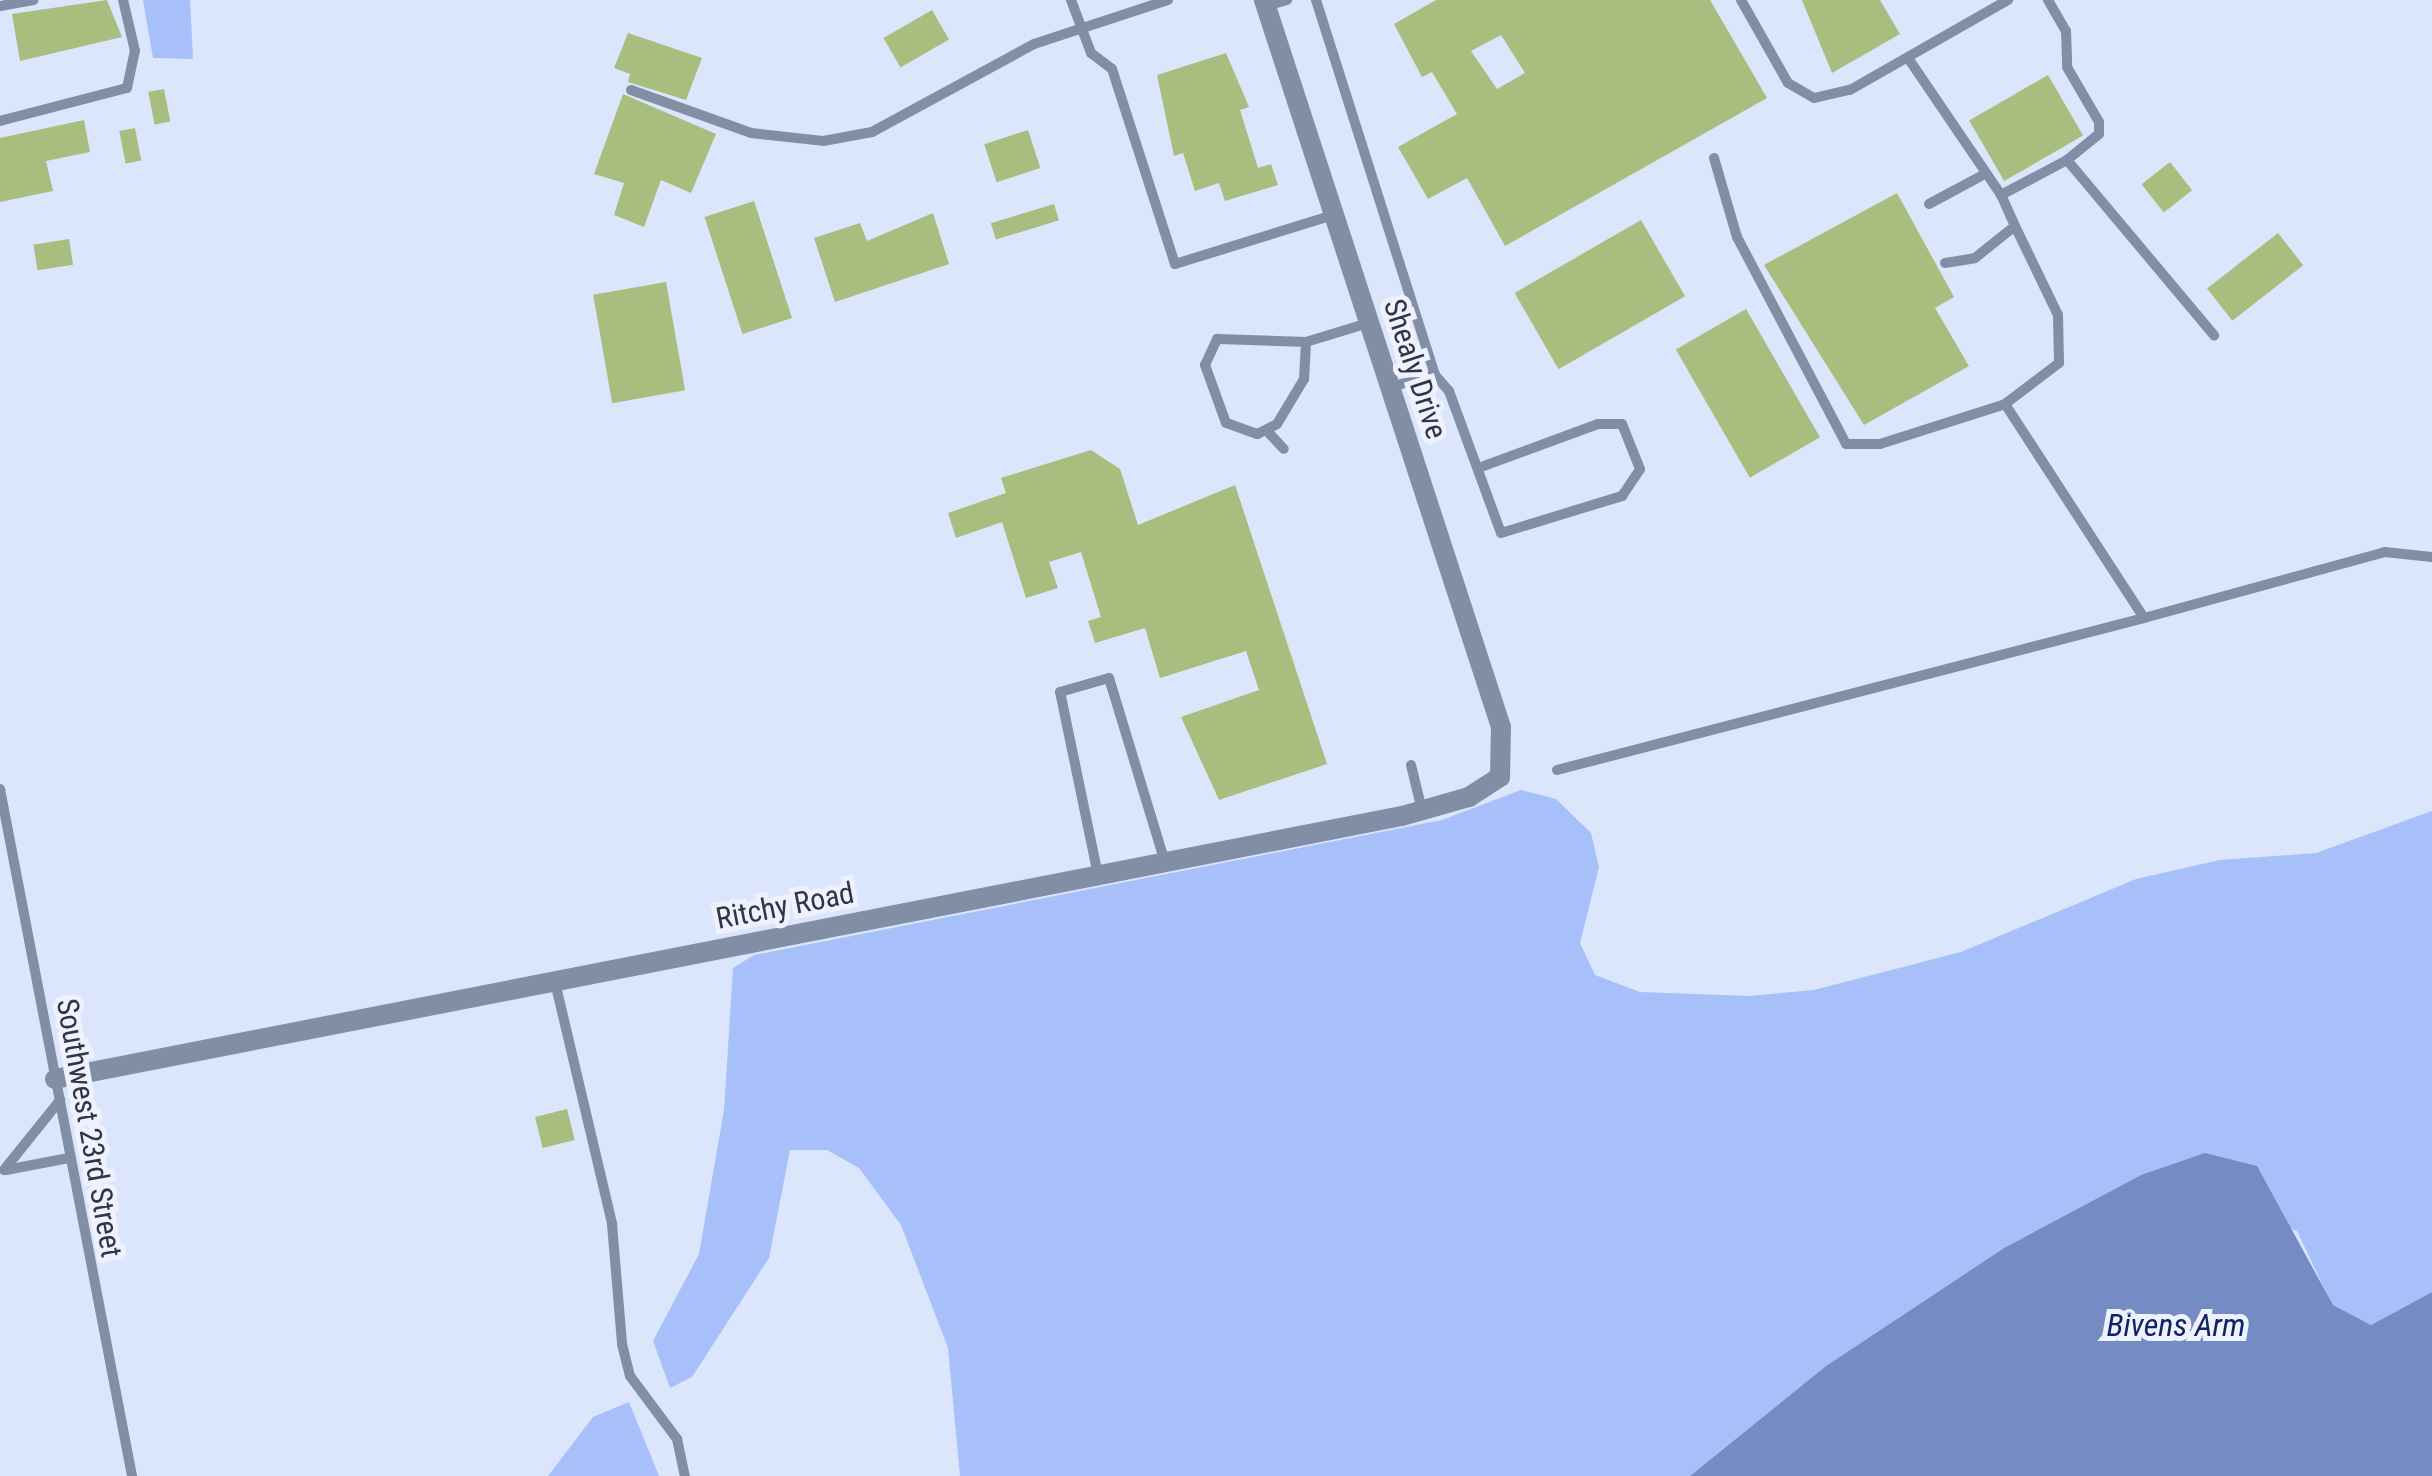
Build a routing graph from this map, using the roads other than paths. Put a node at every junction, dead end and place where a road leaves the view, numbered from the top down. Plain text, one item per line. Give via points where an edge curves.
1 (33, 0) edge
2 (123, 0) edge
3 (1071, 0) edge
4 (1168, 0) edge
5 (1287, 0) edge
6 (1316, 0) edge
7 (1741, 0) edge
8 (2008, 0) edge
9 (2048, 0) edge
10 (1265, 3) edge
11 (0, 6) edge
12 (1081, 28) junction
13 (1908, 58) junction
14 (632, 90) dead end
15 (0, 121) edge
16 (1714, 158) dead end
17 (2068, 160) junction
18 (1981, 176) junction
19 (2000, 195) junction
20 (1928, 204) dead end
21 (1333, 214) junction
22 (2014, 226) junction
23 (1945, 264) dead end
24 (1368, 324) junction
25 (2214, 334) dead end
26 (1306, 342) junction
27 (1435, 375) junction
28 (1390, 388) junction
29 (2004, 404) junction
30 (1268, 432) junction
31 (1284, 449) dead end
32 (1480, 467) junction
33 (2432, 557) edge
34 (2144, 618) junction
35 (1505, 758) joint
36 (1411, 765) dead end
37 (1558, 770) dead end
38 (0, 789) edge
39 (1422, 810) junction
40 (1165, 862) junction
41 (1098, 876) junction
42 (556, 982) junction
43 (55, 1078) junction
44 (60, 1100) junction
45 (69, 1158) junction
46 (2, 1170) edge
47 (132, 1476) edge
48 (685, 1476) edge

1 - 11 lane
2 - 15 lane via 134,52 127,88
3 - 12 lane
4 - 12 lane
5 - 10 lane
6 - 27 lane
7 - 13 lane via 1778,70 1814,98 1850,90
8 - 13 lane
9 - 17 lane via 2066,30 2068,67 2099,122 2099,134
10 - 21 street, Shealy Drive
12 - 14 lane via 980,68 872,132 822,141 752,133
12 - 21 lane via 1091,54 1112,69 1176,264
13 - 18 lane
16 - 29 lane via 1737,237 1846,444 1880,444
17 - 19 lane
17 - 25 lane
18 - 19 lane
18 - 20 lane
19 - 22 lane
21 - 24 street, Shealy Drive
22 - 23 lane via 1975,258
22 - 29 lane via 2058,315 2058,364
24 - 26 lane
24 - 28 street, Shealy Drive
26 - 30 lane via 1304,379
26 - 30 lane via 1208,345 1206,365 1226,422
27 - 28 lane
27 - 32 lane
28 - 35 street, Shealy Drive
29 - 34 lane
30 - 31 lane
32 - 32 lane via 1500,532 1622,496 1640,469 1622,424 1598,424
33 - 34 lane via 2385,552
34 - 37 lane
35 - 39 street, Ritchy Road via 1500,777 1468,798
36 - 39 lane
38 - 43 lane, Southwest 23rd Street
39 - 40 street, Ritchy Road
40 - 41 street, Ritchy Road
40 - 41 lane via 1108,678 1060,692
41 - 42 street, Ritchy Road
42 - 43 street, Ritchy Road
42 - 48 lane via 612,1224 630,1376 678,1439
43 - 44 lane, Southwest 23rd Street
44 - 45 lane, Southwest 23rd Street
44 - 46 lane
45 - 46 lane
45 - 47 lane, Southwest 23rd Street

